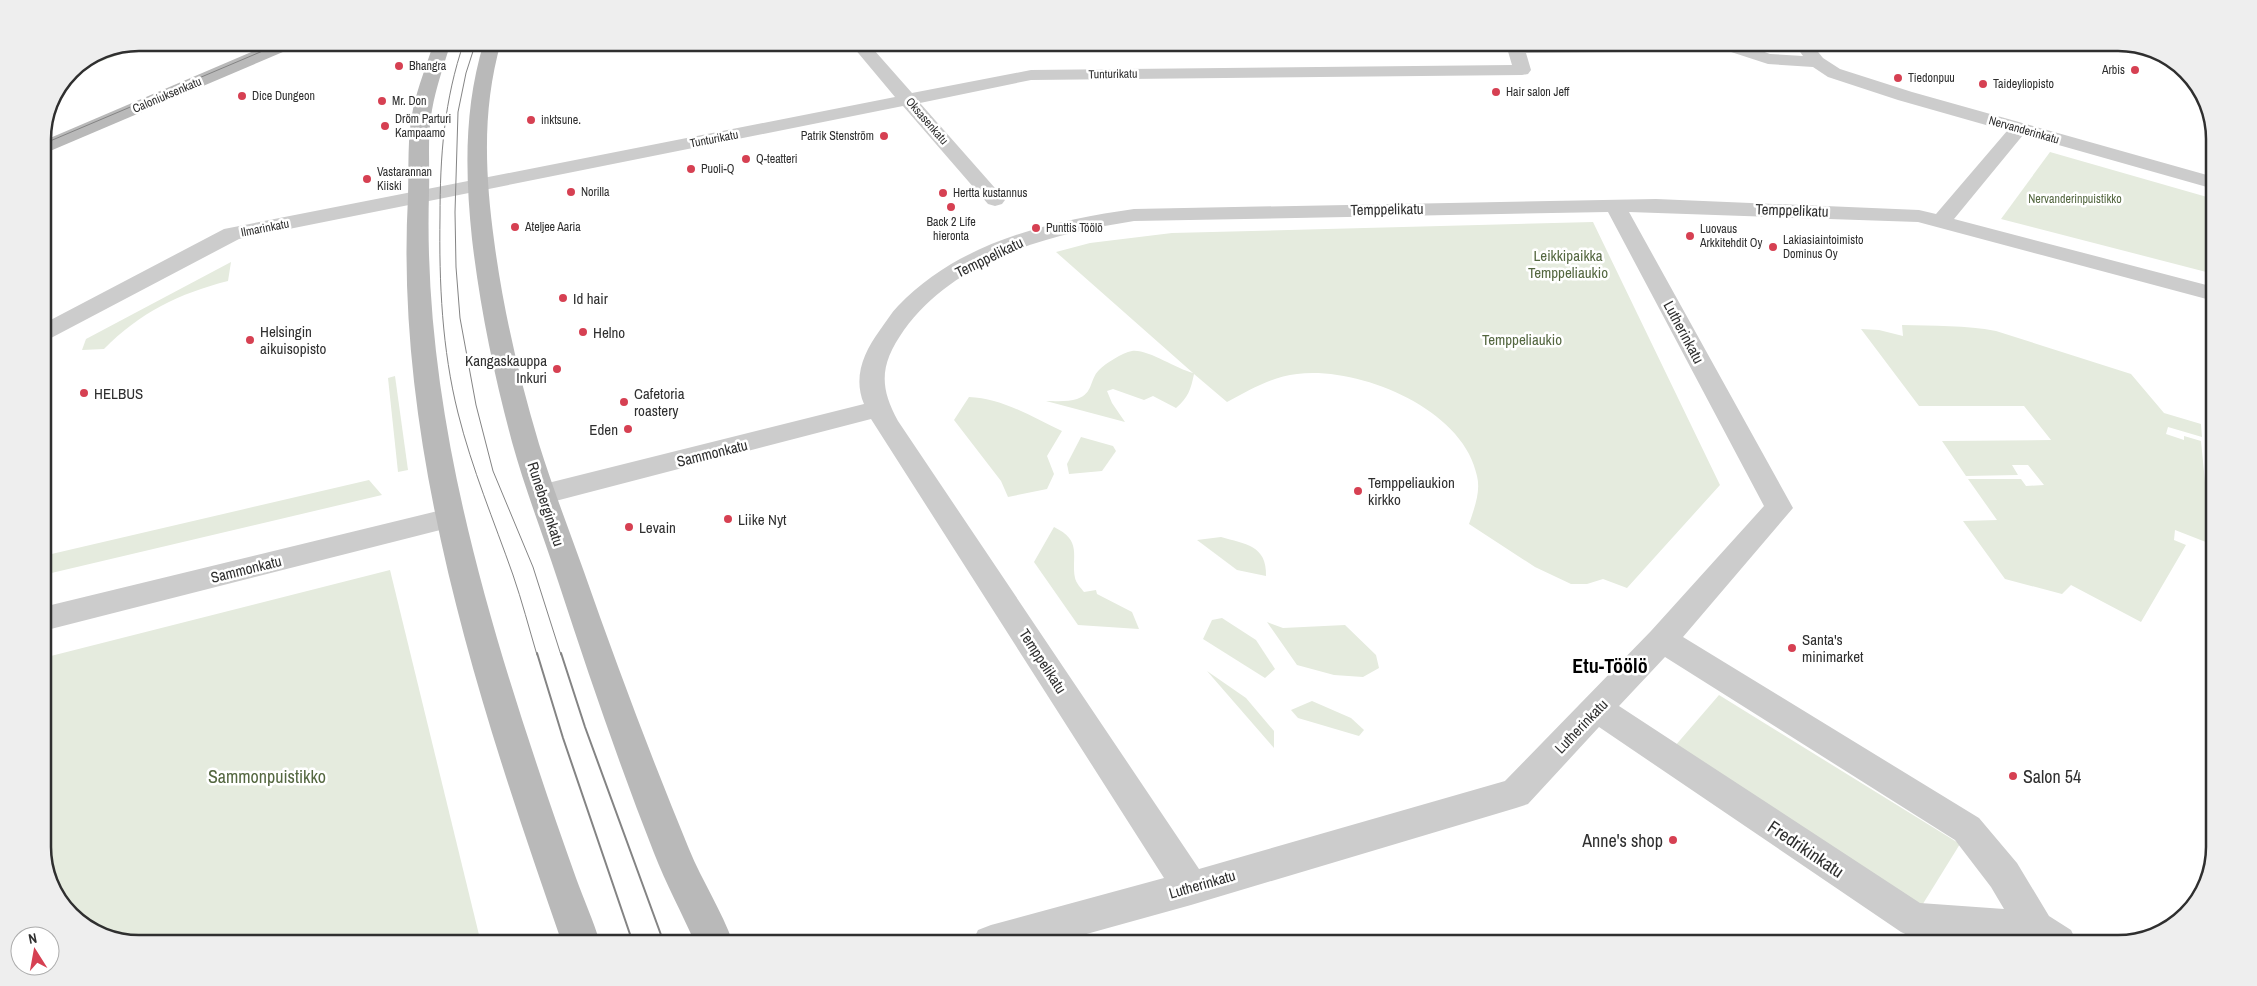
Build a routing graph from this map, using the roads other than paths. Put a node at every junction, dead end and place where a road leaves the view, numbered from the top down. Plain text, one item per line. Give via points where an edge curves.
1 (243, 51) edge
2 (269, 51) edge
3 (440, 51) edge
4 (490, 51) edge
5 (865, 51) edge
6 (1517, 51) edge
7 (1745, 51) edge
8 (1808, 51) edge
9 (1817, 62) junction
10 (909, 100) junction
11 (2019, 128) junction
12 (52, 130) edge
13 (51, 145) edge
14 (2206, 181) edge
15 (478, 186) junction
16 (417, 198) junction
17 (995, 200) dead end
18 (1615, 205) junction
19 (1942, 221) junction
20 (2206, 292) edge
21 (51, 329) edge
22 (879, 409) junction
23 (544, 494) junction
24 (450, 518) junction
25 (51, 617) edge
26 (1662, 640) junction
27 (1598, 709) junction
28 (1191, 888) junction
29 (578, 935) edge
30 (710, 935) edge
31 (1023, 935) edge
32 (2039, 935) edge
33 (2046, 935) edge

1 - 12 main road, Caloniuksenkatu
2 - 13 main road, Caloniuksenkatu
3 - 16 main road via 421,117
4 - 15 main road, Runeberginkatu via 478,109
5 - 10 street, Oksasenkatu
6 - 10 street, Tunturikatu via 1522,70 1031,75
7 - 9 street, Tunturikatu via 1768,59
8 - 9 street
9 - 11 street, Nervanderinkatu via 1834,73
10 - 15 street, Tunturikatu
10 - 17 street, Oksasenkatu
11 - 14 street, Nervanderinkatu
11 - 19 street
15 - 16 street, Ilmarinkatu
15 - 23 main road, Runeberginkatu via 488,280 504,360 526,444
16 - 21 street, Ilmarinkatu via 232,234
16 - 24 main road via 417,307 425,378
18 - 19 street, Temppelikatu via 1910,215
18 - 22 street, Temppelikatu via 1134,215 1064,227 980,258 943,280 915,302 894,325 872,370 871,390
18 - 26 street, Lutherinkatu via 1779,508
19 - 20 street, Temppelikatu
22 - 23 street, Sammonkatu
22 - 28 street, Temppelikatu
23 - 30 main road, Runeberginkatu via 611,694 673,855
24 - 25 street, Sammonkatu
24 - 29 main road via 517,757
26 - 27 street, Lutherinkatu
26 - 33 street, Fredrikinkatu via 1967,829
27 - 28 street, Lutherinkatu via 1516,793
27 - 32 street, Fredrikinkatu via 1914,920
28 - 31 street, Lutherinkatu

